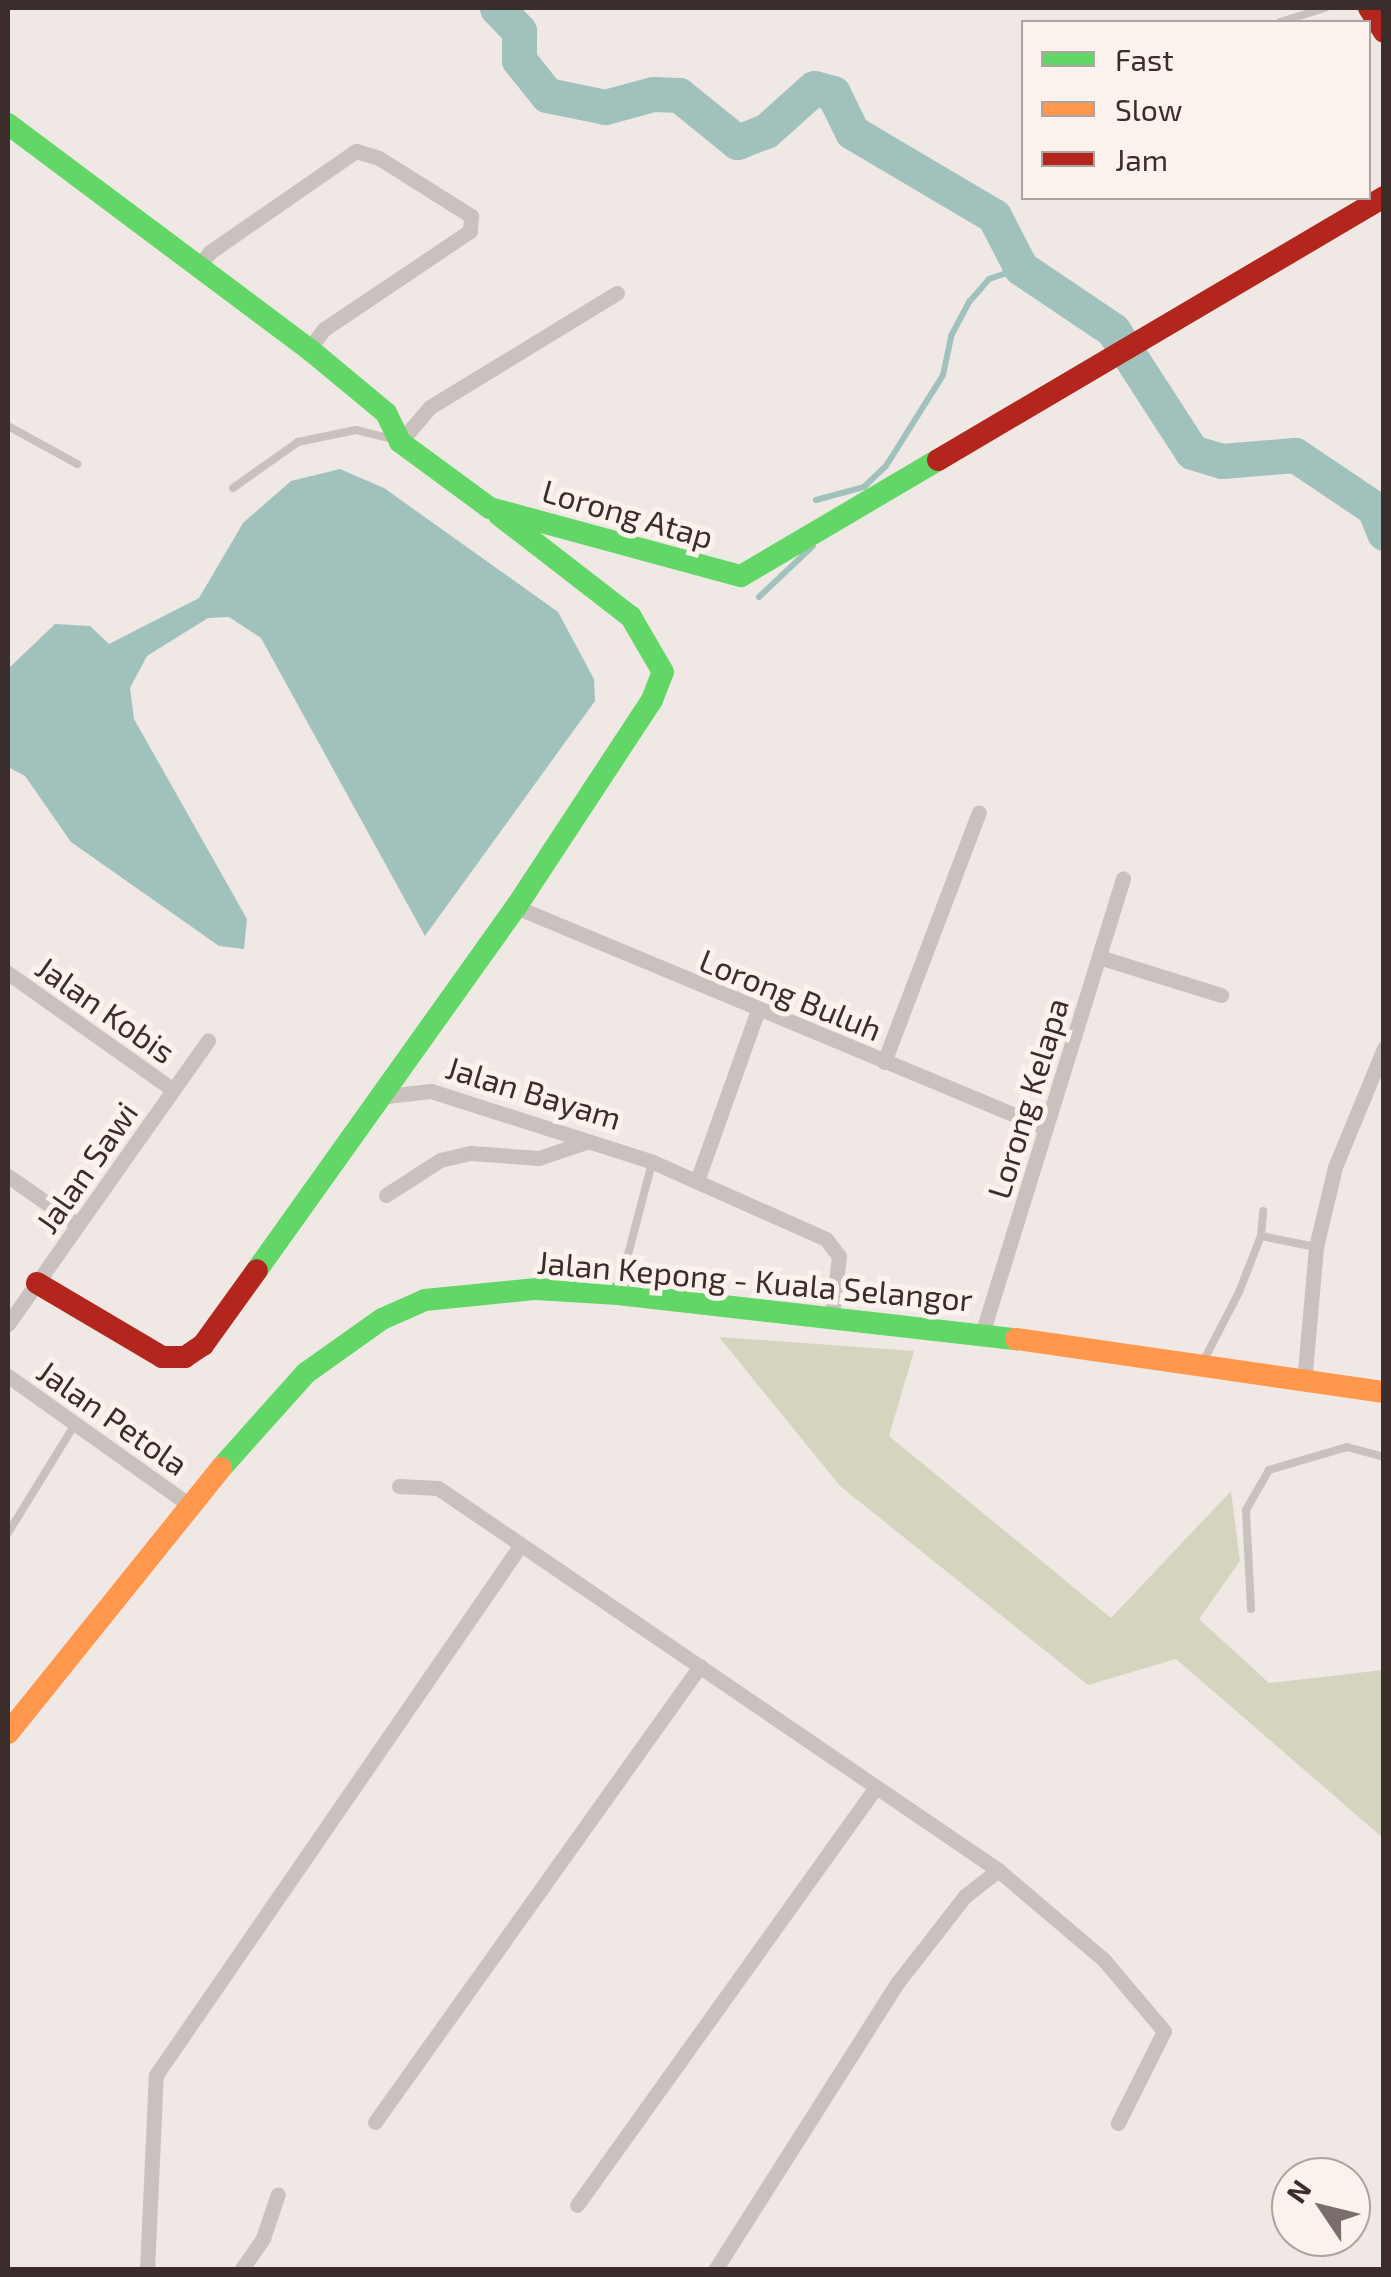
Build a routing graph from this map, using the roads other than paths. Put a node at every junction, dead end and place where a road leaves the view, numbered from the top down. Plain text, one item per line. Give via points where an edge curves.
1 (1325, 8) edge
2 (1369, 8) edge
3 (1286, 20) edge
4 (1384, 32) edge
5 (8, 124) edge
6 (1384, 197) edge
7 (198, 268) junction
8 (616, 293) dead end
9 (310, 349) junction
10 (8, 426) edge
11 (400, 442) junction
12 (77, 464) dead end
13 (233, 488) dead end
14 (490, 508) junction
15 (978, 812) dead end
16 (1124, 878) dead end
17 (516, 908) junction
18 (1099, 957) junction
19 (8, 973) edge
20 (1222, 995) dead end
21 (758, 1010) junction
22 (208, 1040) dead end
23 (1384, 1048) edge
24 (884, 1062) junction
25 (174, 1090) junction
26 (378, 1098) junction
27 (1046, 1128) junction
28 (586, 1142) junction
29 (653, 1162) junction
30 (8, 1176) edge
31 (697, 1181) junction
32 (386, 1195) dead end
33 (1263, 1211) dead end
34 (78, 1225) junction
35 (1261, 1236) junction
36 (1316, 1247) junction
37 (37, 1283) junction
38 (618, 1294) junction
39 (832, 1316) junction
40 (8, 1324) edge
41 (982, 1334) junction
42 (1200, 1366) junction
43 (8, 1376) edge
44 (1304, 1382) junction
45 (1384, 1392) edge
46 (74, 1424) junction
47 (1384, 1458) edge
48 (399, 1486) dead end
49 (187, 1503) junction
50 (8, 1532) edge
51 (520, 1546) junction
52 (1251, 1609) dead end
53 (700, 1666) junction
54 (8, 1732) edge
55 (876, 1786) junction
56 (998, 1870) junction
57 (375, 2122) dead end
58 (1118, 2123) dead end
59 (278, 2194) dead end
60 (578, 2205) dead end
61 (147, 2270) edge
62 (242, 2270) edge
63 (715, 2270) edge

1 - 3 lane
2 - 4 main road
5 - 7 main road, Lorong Atap
6 - 14 main road, Lorong Atap via 741,576
7 - 9 main road, Lorong Atap
7 - 9 street via 210,252 356,150 470,216 470,231 324,329
8 - 11 street via 430,407
9 - 11 main road, Lorong Atap via 386,413
10 - 12 lane
11 - 13 lane via 356,430 298,442
11 - 14 main road, Lorong Atap
14 - 17 main road via 631,617 662,672 652,700
15 - 24 street
16 - 18 street, Lorong Kelapa
17 - 21 street, Lorong Buluh
17 - 26 main road
18 - 20 street
18 - 27 street, Lorong Kelapa
19 - 25 street, Jalan Kobis
21 - 24 street, Lorong Buluh
21 - 31 street
22 - 25 street, Jalan Sawi
23 - 36 street via 1335,1166
24 - 27 street, Lorong Buluh
25 - 34 street, Jalan Sawi
26 - 28 street, Jalan Bayam via 431,1091
26 - 37 main road via 204,1345 185,1357 162,1357
27 - 41 street, Lorong Kelapa
28 - 29 street, Jalan Bayam
28 - 32 street via 539,1158 471,1153 440,1160
29 - 31 street, Jalan Bayam
29 - 38 lane
30 - 34 street
31 - 39 street, Jalan Bayam via 835,1248 840,1269
33 - 35 lane
34 - 37 street, Jalan Sawi
35 - 36 lane
35 - 42 lane
36 - 44 street
37 - 40 street, Jalan Sawi
38 - 39 main road, Jalan Kepong - Kuala Selangor
38 - 49 main road, Jalan Kepong - Kuala Selangor via 536,1289 464,1295 425,1300 382,1319 306,1373
39 - 41 main road, Jalan Kepong - Kuala Selangor
41 - 42 main road, Jalan Kepong - Kuala Selangor
42 - 44 main road, Jalan Kepong - Kuala Selangor
43 - 46 street, Jalan Petola
44 - 45 main road, Jalan Kepong - Kuala Selangor
46 - 49 street, Jalan Petola
46 - 50 lane
47 - 52 lane via 1347,1446 1269,1470 1246,1510
48 - 51 street via 438,1488
49 - 54 main road, Jalan Kepong - Kuala Selangor
51 - 53 street
51 - 61 street via 156,2075
53 - 55 street
53 - 57 street
55 - 56 street
55 - 60 street
56 - 58 street via 1104,1960 1164,2031
56 - 63 street via 964,1896 898,1982
59 - 62 street via 263,2238

